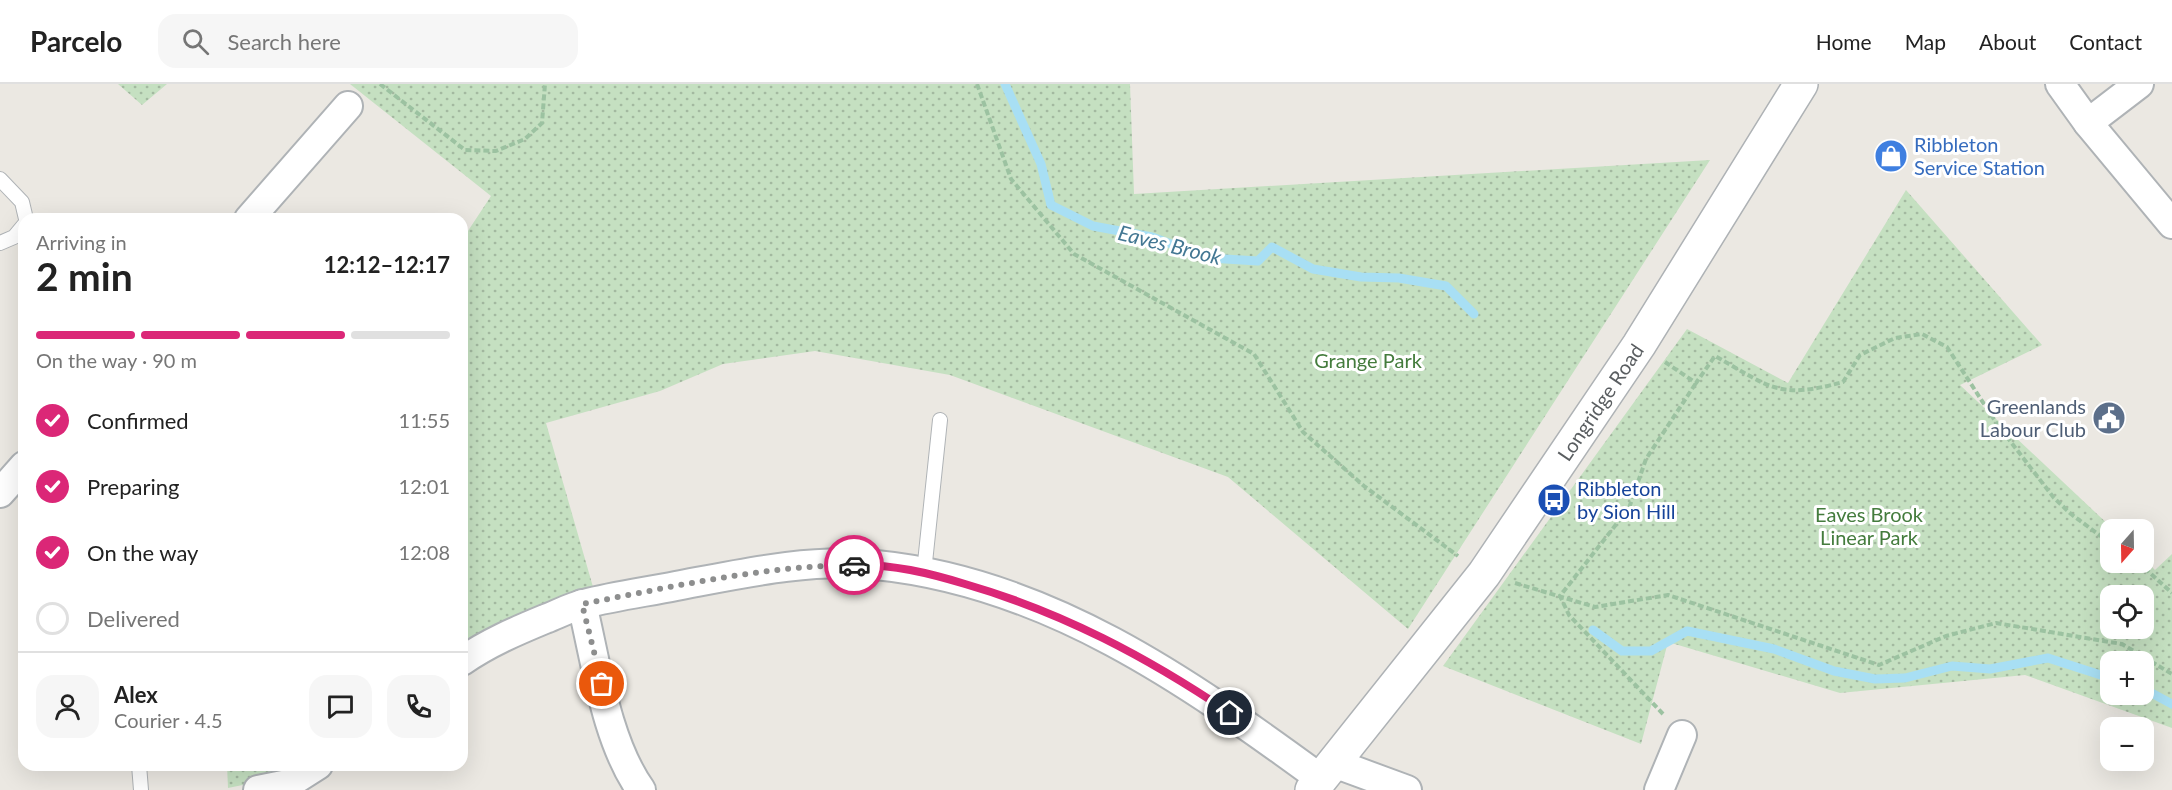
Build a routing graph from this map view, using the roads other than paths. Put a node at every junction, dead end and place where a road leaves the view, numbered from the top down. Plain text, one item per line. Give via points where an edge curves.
1 (1800, 84) edge
2 (2060, 84) edge
3 (2139, 84) edge
4 (348, 106) dead end
5 (2088, 123) junction
6 (0, 178) edge
7 (25, 213) edge
8 (254, 213) edge
9 (2172, 224) edge
10 (18, 232) edge
11 (0, 243) edge
12 (940, 420) dead end
13 (18, 473) edge
14 (0, 493) edge
15 (924, 572) junction
16 (582, 604) junction
17 (468, 657) edge
18 (1682, 735) road end
19 (139, 771) edge
20 (310, 771) edge
21 (1323, 777) edge
22 (290, 787) edge
23 (141, 790) edge
24 (258, 790) edge
25 (641, 790) edge
26 (1407, 790) edge
27 (1659, 790) edge

1 - 21 main road, Longridge Road via 1639,345 1484,574
2 - 5 street
3 - 5 street
4 - 8 street
5 - 9 street
6 - 7 lane via 22,202
10 - 11 lane
12 - 15 lane
13 - 14 street
15 - 16 street via 874,564 800,566
15 - 21 street via 1006,596 1089,629 1181,680
16 - 17 street via 488,643
16 - 25 street via 612,723 626,766
18 - 27 street
19 - 23 lane
20 - 22 street
21 - 26 street
22 - 24 street

